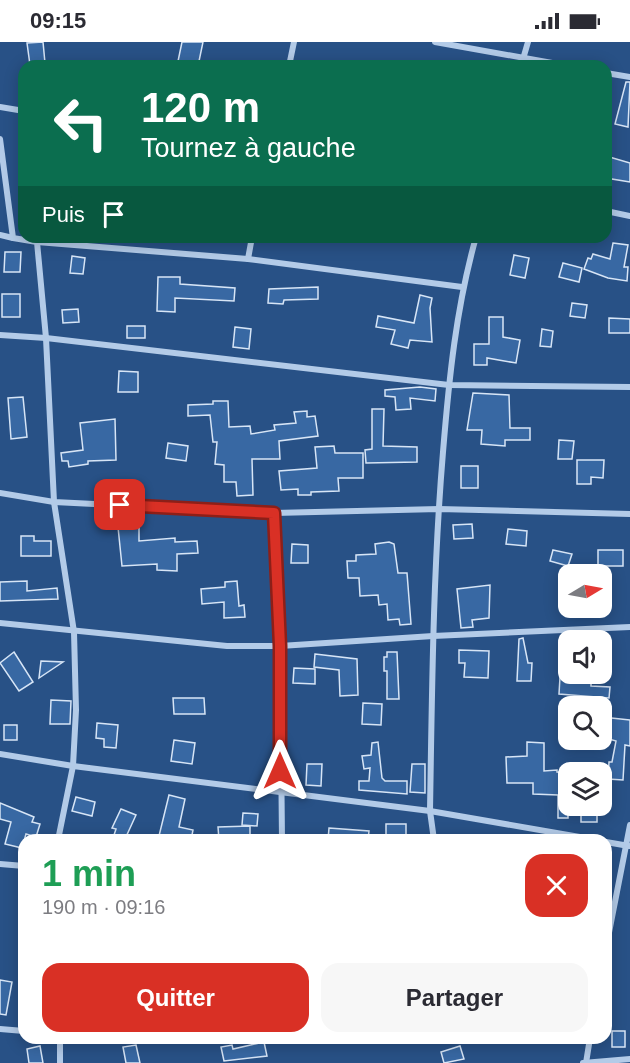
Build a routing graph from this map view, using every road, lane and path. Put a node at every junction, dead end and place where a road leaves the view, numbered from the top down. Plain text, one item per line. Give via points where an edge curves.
1 (294, 42) edge
2 (435, 42) edge
3 (528, 42) edge
4 (523, 58) junction
5 (290, 60) edge
6 (534, 60) edge
7 (612, 74) edge
8 (630, 77) edge
9 (0, 106) edge
10 (18, 110) edge
11 (0, 139) edge
12 (612, 212) edge
13 (630, 216) edge
14 (0, 236) edge
15 (13, 238) junction
16 (18, 239) edge
17 (37, 243) edge
18 (49, 243) edge
19 (251, 243) edge
20 (474, 243) edge
21 (248, 259) junction
22 (462, 287) junction
23 (0, 335) edge
24 (46, 338) junction
25 (449, 385) junction
26 (630, 387) edge
27 (0, 494) edge
28 (54, 502) junction
29 (439, 509) junction
30 (274, 513) junction
31 (630, 514) edge
32 (0, 623) edge
33 (630, 627) edge
34 (74, 632) junction
35 (434, 636) junction
36 (280, 646) junction
37 (0, 754) edge
38 (73, 766) junction
39 (280, 792) junction
40 (430, 811) junction
41 (630, 825) edge
42 (59, 834) edge
43 (282, 834) edge
44 (433, 834) edge
45 (562, 834) edge
46 (612, 843) edge
47 (628, 845) edge
48 (0, 864) edge
49 (18, 866) edge
50 (612, 914) edge
51 (0, 1029) edge
52 (18, 1030) edge
53 (60, 1044) edge
54 (589, 1044) edge
55 (630, 1059) edge
56 (60, 1063) edge
57 (585, 1063) edge

1 - 5 street
2 - 4 street
3 - 4 street
4 - 6 street
7 - 8 street
9 - 10 street
11 - 15 street
12 - 13 street
14 - 15 street
15 - 16 street
17 - 24 street
18 - 21 street
19 - 21 street
20 - 22 street
21 - 22 street
22 - 25 street
23 - 24 street
24 - 25 street
24 - 28 street
25 - 26 street
25 - 29 street
27 - 28 street
28 - 30 street
28 - 34 street
29 - 30 street
29 - 31 street
29 - 35 street
30 - 36 street
32 - 34 street
33 - 35 street
34 - 36 street via 227,646
34 - 38 street
35 - 36 street
35 - 40 street
36 - 39 street
37 - 38 street
38 - 39 street
38 - 42 street
39 - 40 street
39 - 43 street
40 - 44 street
40 - 45 street
41 - 47 street
46 - 47 street
47 - 50 street
48 - 49 street
51 - 52 street
53 - 56 street
54 - 57 street
55 - 57 street

